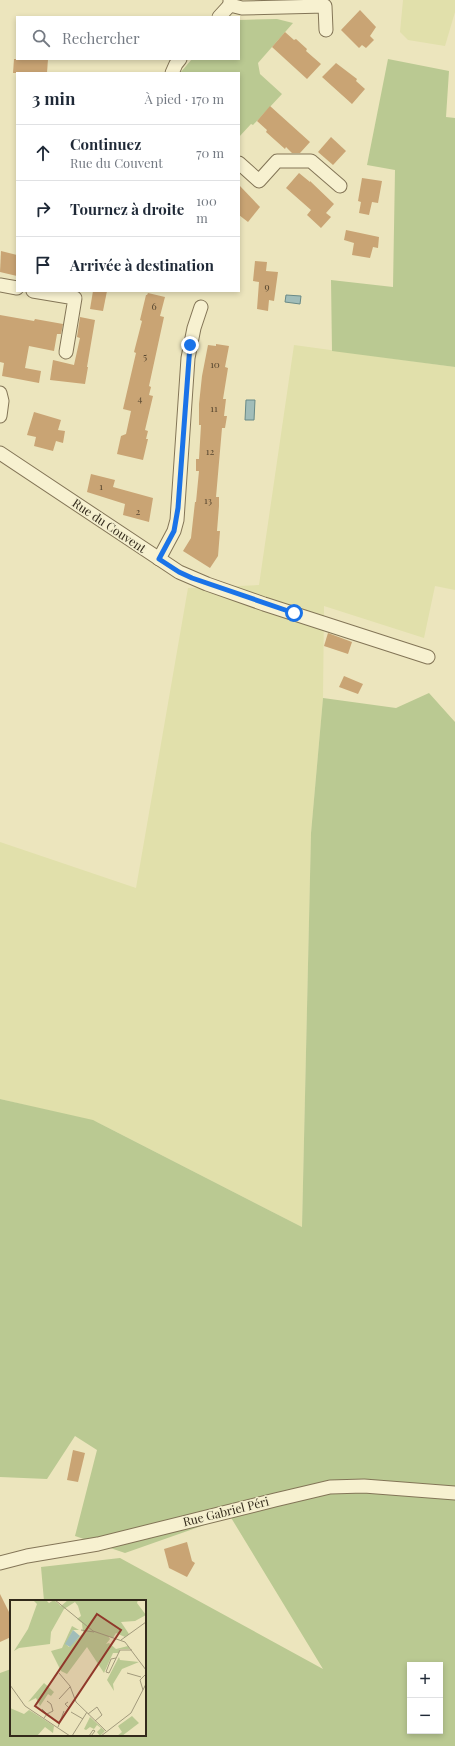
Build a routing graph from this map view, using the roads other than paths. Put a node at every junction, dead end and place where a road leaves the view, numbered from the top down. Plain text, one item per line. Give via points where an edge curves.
1 (230, 2) edge
2 (220, 16) edge
3 (326, 30) dead end
4 (179, 60) edge
5 (173, 72) edge
6 (240, 163) edge
7 (340, 186) dead end
8 (0, 285) edge
9 (16, 288) edge
10 (39, 292) edge
11 (201, 307) dead end
12 (66, 352) dead end
13 (0, 393) edge
14 (0, 416) edge
15 (0, 453) edge
16 (159, 559) junction
17 (428, 657) dead end
18 (455, 1493) edge
19 (0, 1563) edge

1 - 2 street
1 - 3 street via 242,8 326,6
4 - 5 street
6 - 7 street via 259,181 277,161 311,161
8 - 9 street
10 - 12 street via 75,298
11 - 16 street via 189,352 176,520 174,531
13 - 14 street
15 - 16 street, Rue du Couvent
16 - 17 street, Rue du Couvent via 179,572 214,586
18 - 19 street, Rue Gabriel Péri via 364,1486 330,1488 98,1544

